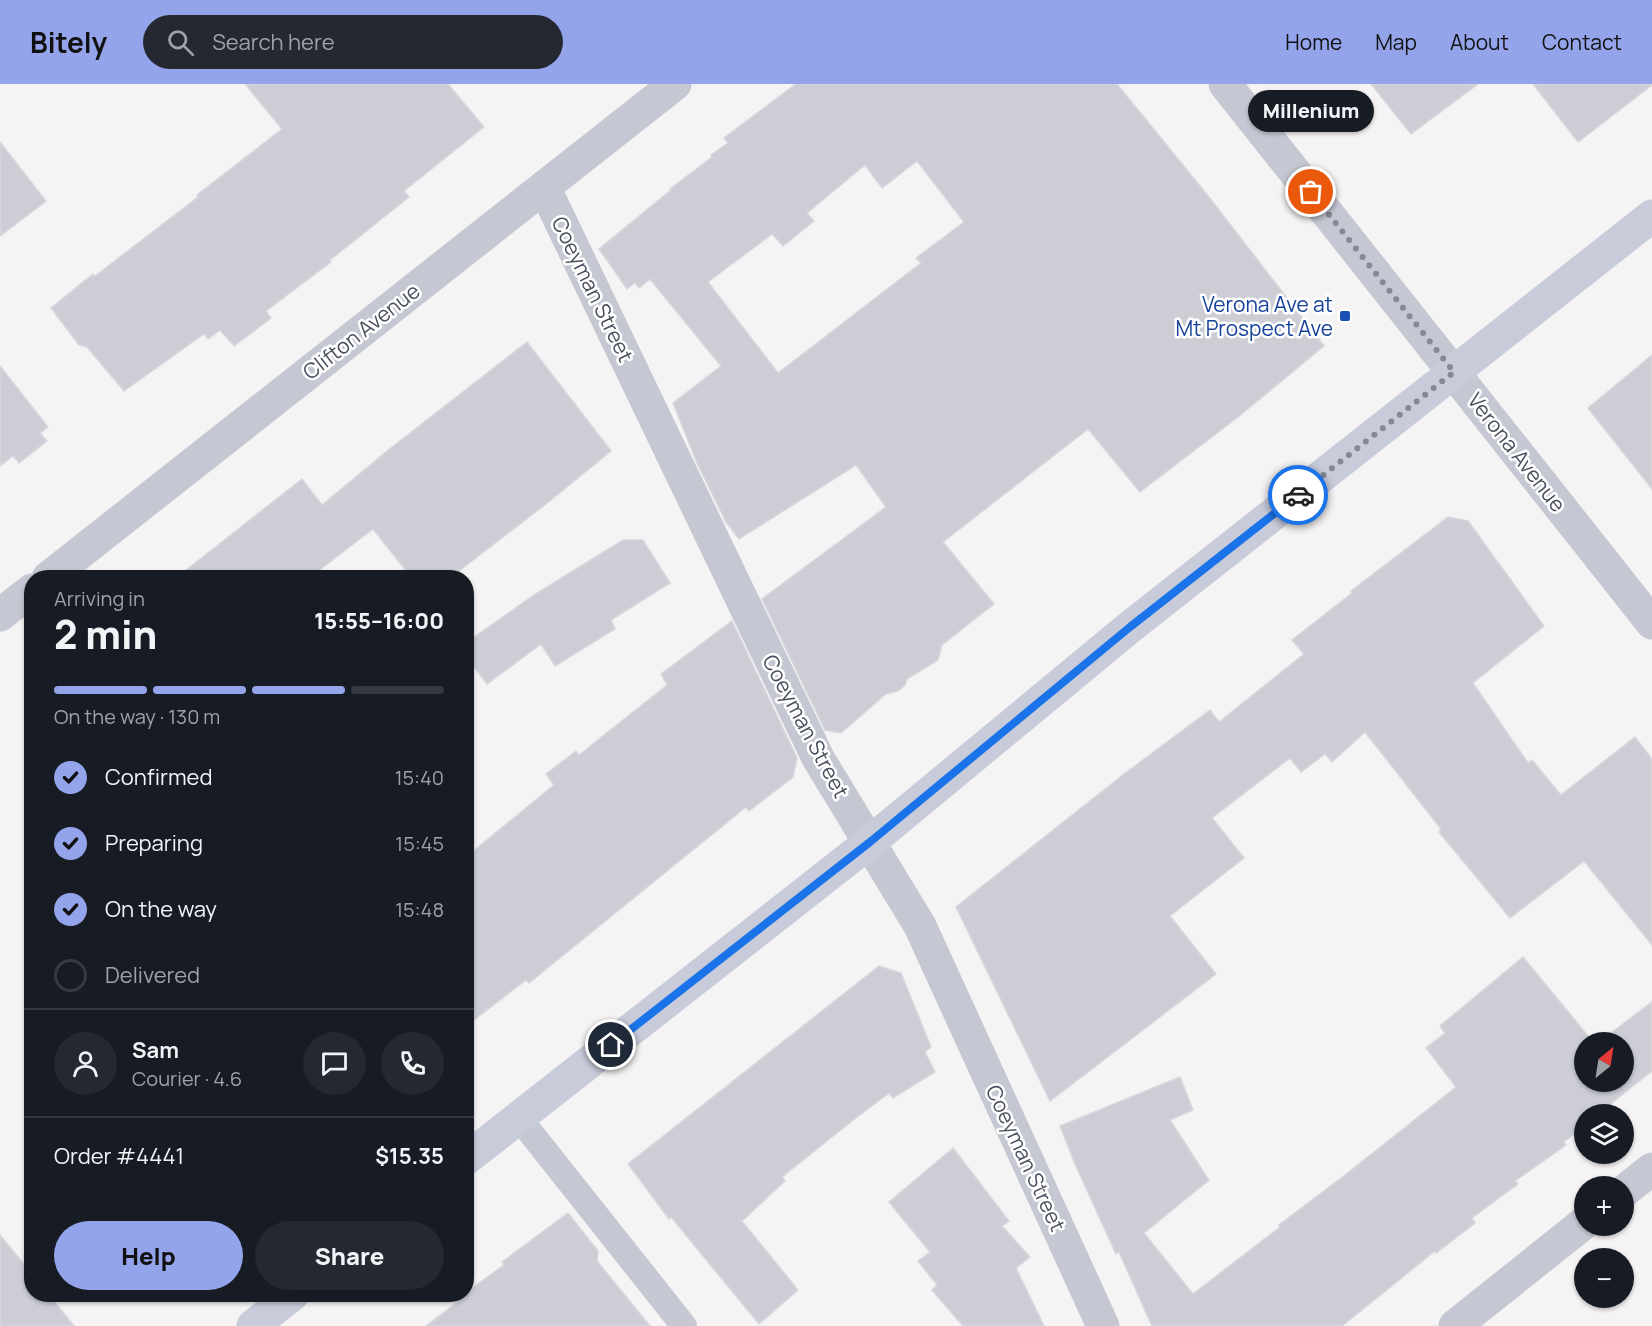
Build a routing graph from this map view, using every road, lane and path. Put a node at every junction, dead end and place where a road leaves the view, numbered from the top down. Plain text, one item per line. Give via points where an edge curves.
1 (675, 84) edge
2 (1225, 84) edge
3 (544, 187) junction
4 (1652, 216) edge
5 (1454, 372) junction
6 (58, 570) edge
7 (24, 596) edge
8 (0, 615) edge
9 (1652, 623) edge
10 (870, 842) junction
11 (519, 1118) junction
12 (474, 1153) edge
13 (1652, 1169) edge
14 (1634, 1183) edge
15 (1574, 1231) edge
16 (283, 1302) edge
17 (253, 1326) edge
18 (684, 1326) edge
19 (1102, 1326) edge
20 (1455, 1326) edge

1 - 3 street, Clifton Avenue
2 - 5 street, Verona Avenue
3 - 6 street, Clifton Avenue
3 - 10 street, Coeyman Street via 818,758
4 - 5 main road
5 - 9 street, Verona Avenue
5 - 10 main road via 1130,627
7 - 8 street
10 - 11 main road
10 - 19 street, Coeyman Street via 920,926
11 - 12 main road
11 - 18 lane
13 - 14 street
15 - 20 street
16 - 17 main road

